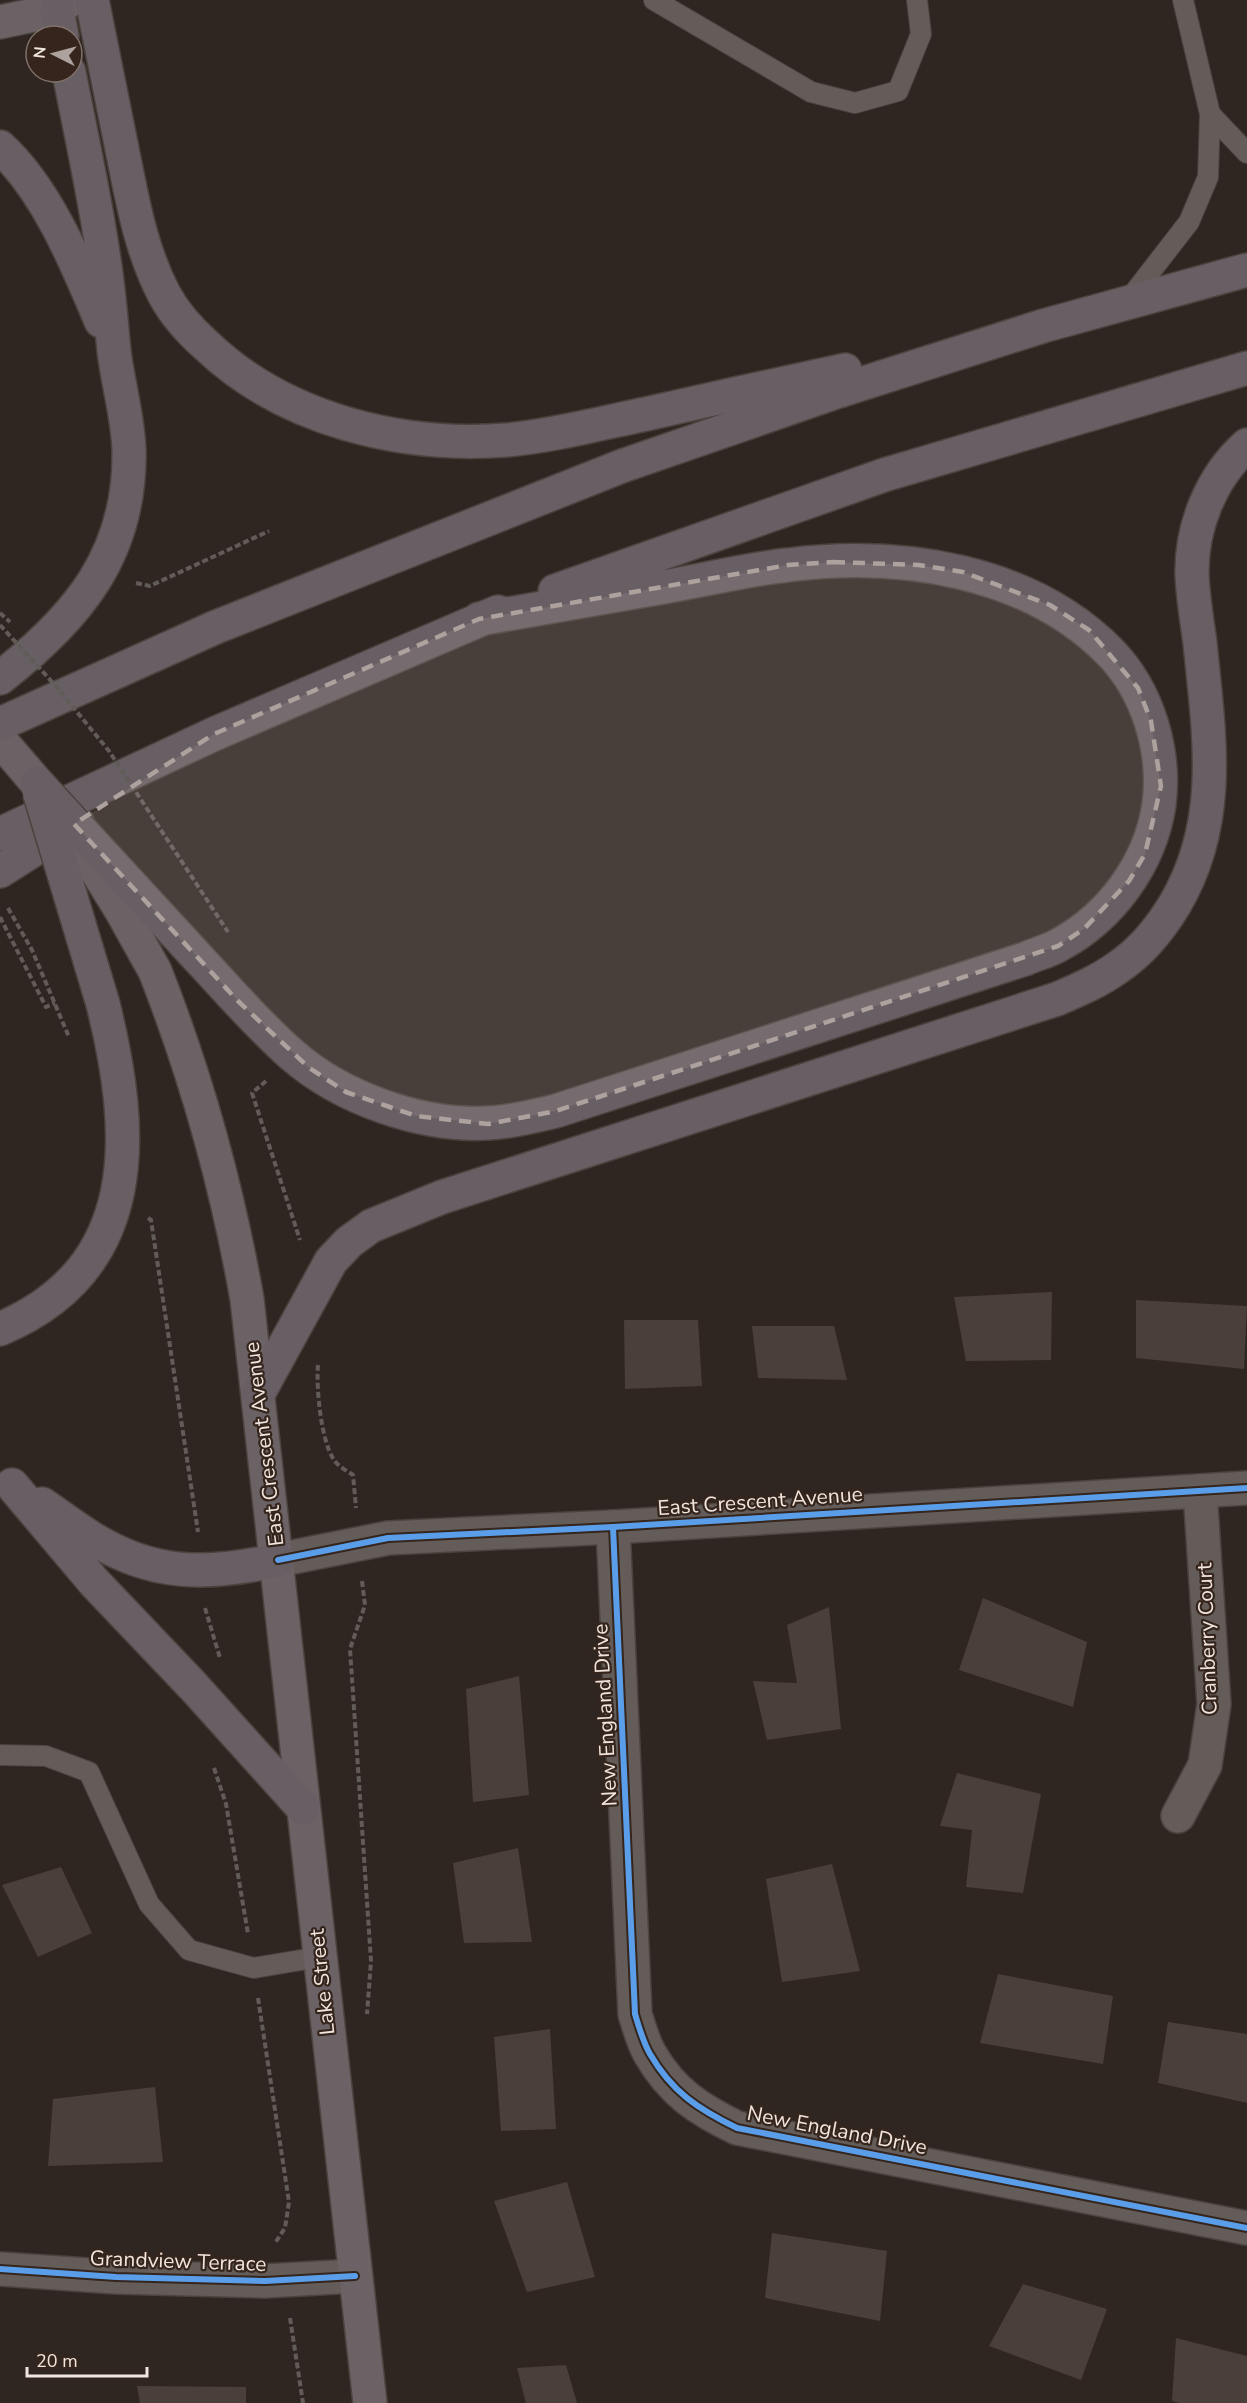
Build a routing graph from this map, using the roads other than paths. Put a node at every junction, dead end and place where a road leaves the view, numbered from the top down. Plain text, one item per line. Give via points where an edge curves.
1 (92, 0) edge
2 (654, 0) edge
3 (917, 0) edge
4 (1183, 0) edge
5 (63, 15) edge
6 (0, 22) edge
7 (71, 84) edge
8 (1210, 114) junction
9 (0, 147) edge
10 (1247, 153) edge
11 (1247, 270) edge
12 (1124, 305) junction
13 (1043, 326) junction
14 (115, 354) junction
15 (1247, 368) edge
16 (1247, 445) edge
17 (479, 619) junction
18 (0, 678) edge
19 (0, 724) edge
20 (214, 734) junction
21 (0, 740) edge
22 (37, 783) junction
23 (0, 834) edge
24 (0, 872) edge
25 (0, 1329) edge
26 (258, 1394) junction
27 (6, 1481) edge
28 (1247, 1488) edge
29 (1200, 1491) junction
30 (613, 1527) junction
31 (278, 1560) junction
32 (0, 1755) edge
33 (303, 1808) junction
34 (1178, 1816) dead end
35 (319, 1957) junction
36 (1247, 2228) edge
37 (0, 2269) edge
38 (355, 2276) junction
39 (370, 2403) edge

1 - 13 highway via 139,232 165,296 201,341 248,381 279,399 348,425 424,437 509,440
2 - 3 lane via 811,92 855,103 898,91 921,34
4 - 8 lane
5 - 6 main road
7 - 14 highway via 104,261
8 - 10 lane
8 - 12 lane via 1208,177 1189,222
9 - 14 highway via 27,178 60,231
11 - 12 highway
12 - 13 highway
13 - 19 highway via 622,466 216,627
14 - 18 highway via 129,448 128,493 117,536 90,589 66,619
15 - 17 highway via 884,475
16 - 26 highway via 1215,485 1201,514 1195,544 1192,574 1210,753 1208,815 1186,885 1142,948 1108,973 1057,999 405,1211 371,1226 331,1261
17 - 20 highway
17 - 22 highway, bridge via 788,565 880,562 963,572 1050,605 1089,630 1117,659 1138,688 1159,754 1161,786 1156,821 1145,854 1129,881 1084,929 1058,946 556,1111 488,1124 416,1116 346,1092 292,1055
20 - 23 highway
20 - 24 highway
21 - 22 main road, East Crescent Avenue
22 - 25 highway, bridge via 113,1044 123,1169 118,1198 89,1261 66,1288 40,1308
22 - 26 main road, East Crescent Avenue, bridge via 121,910 155,971 181,1037 234,1226
26 - 31 main road, East Crescent Avenue
27 - 31 highway via 98,1541 140,1561 204,1571 238,1569
27 - 33 highway
28 - 29 street, East Crescent Avenue
29 - 30 street, East Crescent Avenue
29 - 34 street, Cranberry Court via 1214,1704 1205,1765
30 - 31 street, East Crescent Avenue via 388,1538
30 - 36 street, New England Drive via 635,2014 649,2053 673,2086 702,2111 737,2128
31 - 33 main road, Lake Street
32 - 35 lane via 46,1756 89,1772 149,1904 189,1950 254,1968
33 - 35 main road, Lake Street
35 - 38 main road, Lake Street
37 - 38 street, Grandview Terrace via 265,2281
38 - 39 main road, Lake Street

